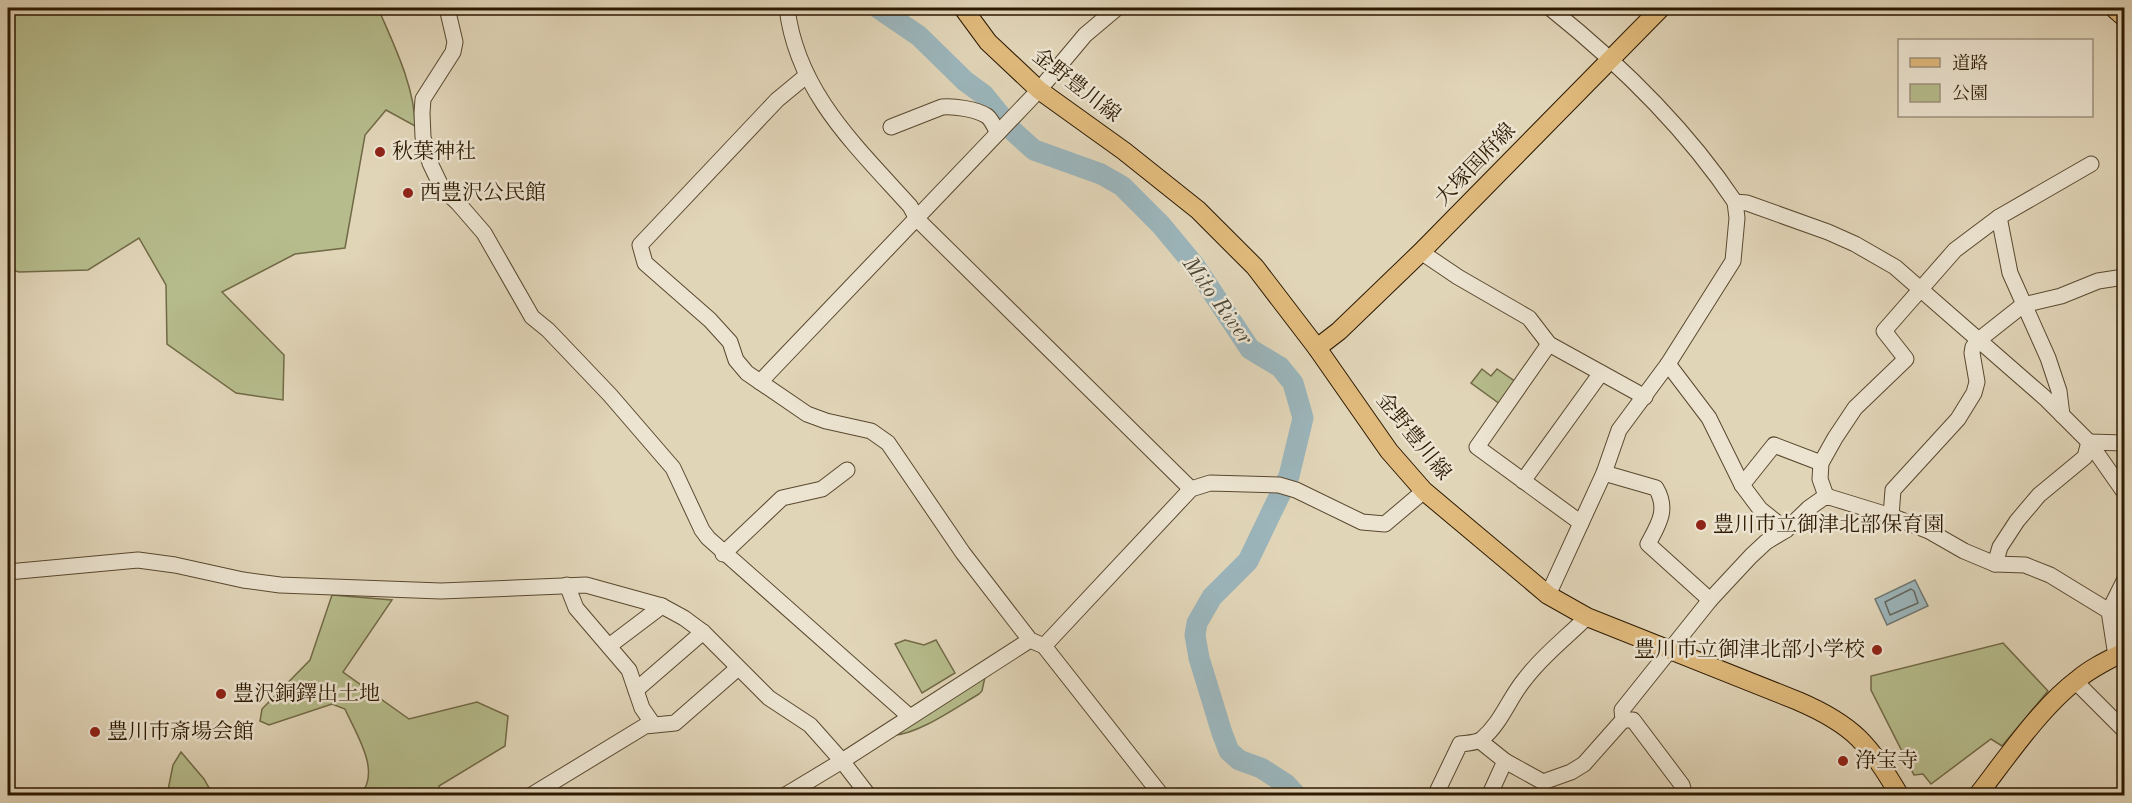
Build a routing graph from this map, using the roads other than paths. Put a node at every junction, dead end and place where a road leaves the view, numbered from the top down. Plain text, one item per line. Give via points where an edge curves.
1 (447, 8) edge
2 (787, 8) edge
3 (963, 8) edge
4 (1117, 8) edge
5 (1550, 8) edge
6 (1661, 8) edge
7 (2116, 8) edge
8 (2124, 15) edge
9 (1610, 59) junction
10 (806, 76) junction
11 (1033, 96) junction
12 (891, 127) dead end
13 (1001, 130) junction
14 (2091, 164) dead end
15 (1735, 202) junction
16 (1999, 217) junction
17 (916, 219) junction
18 (1421, 252) junction
19 (2124, 277) edge
20 (1921, 291) junction
21 (2023, 305) junction
22 (1980, 339) junction
23 (1549, 345) junction
24 (1317, 348) junction
25 (1668, 364) junction
26 (1601, 373) junction
27 (760, 382) junction
28 (1645, 398) junction
29 (2062, 415) junction
30 (2089, 442) junction
31 (2124, 443) edge
32 (1821, 464) junction
33 (847, 470) dead end
34 (1604, 473) junction
35 (1523, 481) junction
36 (1742, 485) junction
37 (1191, 489) junction
38 (1425, 491) junction
39 (2124, 492) edge
40 (1826, 496) junction
41 (1891, 516) junction
42 (1581, 523) junction
43 (1785, 530) junction
44 (723, 554) junction
45 (1995, 564) junction
46 (8, 572) edge
47 (2124, 581) edge
48 (567, 585) junction
49 (1548, 595) junction
50 (1710, 600) junction
51 (662, 606) junction
52 (2109, 611) junction
53 (1587, 617) junction
54 (703, 632) junction
55 (1037, 643) junction
56 (609, 646) junction
57 (1671, 651) junction
58 (2120, 654) edge
59 (738, 668) junction
60 (2075, 681) junction
61 (636, 690) junction
62 (909, 716) junction
63 (1623, 720) junction
64 (653, 724) junction
65 (2124, 730) edge
66 (1480, 741) junction
67 (842, 761) junction
68 (1505, 761) junction
69 (539, 793) edge
70 (784, 795) edge
71 (869, 795) edge
72 (1162, 795) edge
73 (1435, 795) edge
74 (1489, 795) edge
75 (1685, 795) edge
76 (1900, 795) edge
77 (1977, 795) edge

1 - 44 street via 455,42 453,52 423,99 422,113 423,137 442,188 484,233 532,316 610,395 673,468 702,530
2 - 10 street via 795,50
3 - 11 main road, 金野豊川線
4 - 11 street via 1085,35
5 - 9 street
6 - 9 main road, 大塚国府線
7 - 8 highway
9 - 15 street via 1683,133
9 - 18 main road, 大塚国府線
10 - 17 street via 843,132 910,206
10 - 27 street via 777,100 640,245 645,263 710,320 730,342 736,360
11 - 13 street
11 - 24 main road, 金野豊川線 via 1124,151 1198,210 1255,267
12 - 13 street via 951,106 983,114
13 - 17 street
14 - 16 street
15 - 20 street via 1747,203 1855,244 1895,267
15 - 25 street via 1733,261
16 - 20 street via 1955,250
16 - 21 street via 2010,273
17 - 27 street
17 - 37 street
18 - 23 street via 1529,318
18 - 24 main road, 大塚国府線
19 - 21 street via 2098,281 2061,296
20 - 22 street
20 - 32 street via 1884,331 1906,359 1855,408
21 - 22 street
21 - 29 street via 2048,358
22 - 29 street
22 - 41 street via 1972,353 1977,382 1974,393 1958,419 1893,490
23 - 26 street
23 - 35 street via 1477,447
24 - 38 main road, 金野豊川線 via 1389,451
25 - 28 street
25 - 36 street via 1709,418
26 - 28 street
26 - 35 street
27 - 55 street via 807,414 871,430 888,443 963,552
28 - 34 street via 1619,430
29 - 30 street
30 - 31 street
30 - 39 street
30 - 45 street via 2085,457 2039,495 2017,522 2000,547
32 - 36 street via 1774,445
32 - 40 street via 1820,479
33 - 44 street via 822,489 782,498
34 - 42 street
34 - 50 street via 1656,488 1663,516 1648,544
35 - 42 street
36 - 43 street via 1760,509
37 - 38 street via 1210,483 1279,485 1362,522 1385,524
37 - 55 street
38 - 49 main road, 金野豊川線
40 - 41 street
40 - 43 street
41 - 45 street
42 - 49 street
43 - 50 street via 1766,542
44 - 62 street
45 - 52 street via 2025,564 2050,574
46 - 48 street via 138,560 280,585 441,591
47 - 52 street
48 - 51 street via 586,585
48 - 56 street via 576,608
49 - 53 main road, 金野豊川線
50 - 57 street
51 - 54 street
51 - 56 street
52 - 58 street
53 - 57 main road, 金野豊川線
53 - 66 street via 1531,671 1502,717
54 - 59 street
54 - 61 street
55 - 62 street
55 - 72 street
56 - 61 street via 629,670
57 - 63 street via 1622,710
57 - 76 main road, 金野豊川線 via 1832,717 1866,745
58 - 60 main road
59 - 64 street via 675,723
59 - 67 street via 774,702 810,725
60 - 65 street
60 - 77 main road
61 - 64 street
62 - 67 street
63 - 68 street via 1584,764 1543,782
63 - 75 street via 1634,720 1682,785
64 - 69 street
66 - 68 street
66 - 73 street via 1460,744
67 - 70 street
67 - 71 street
68 - 74 street

